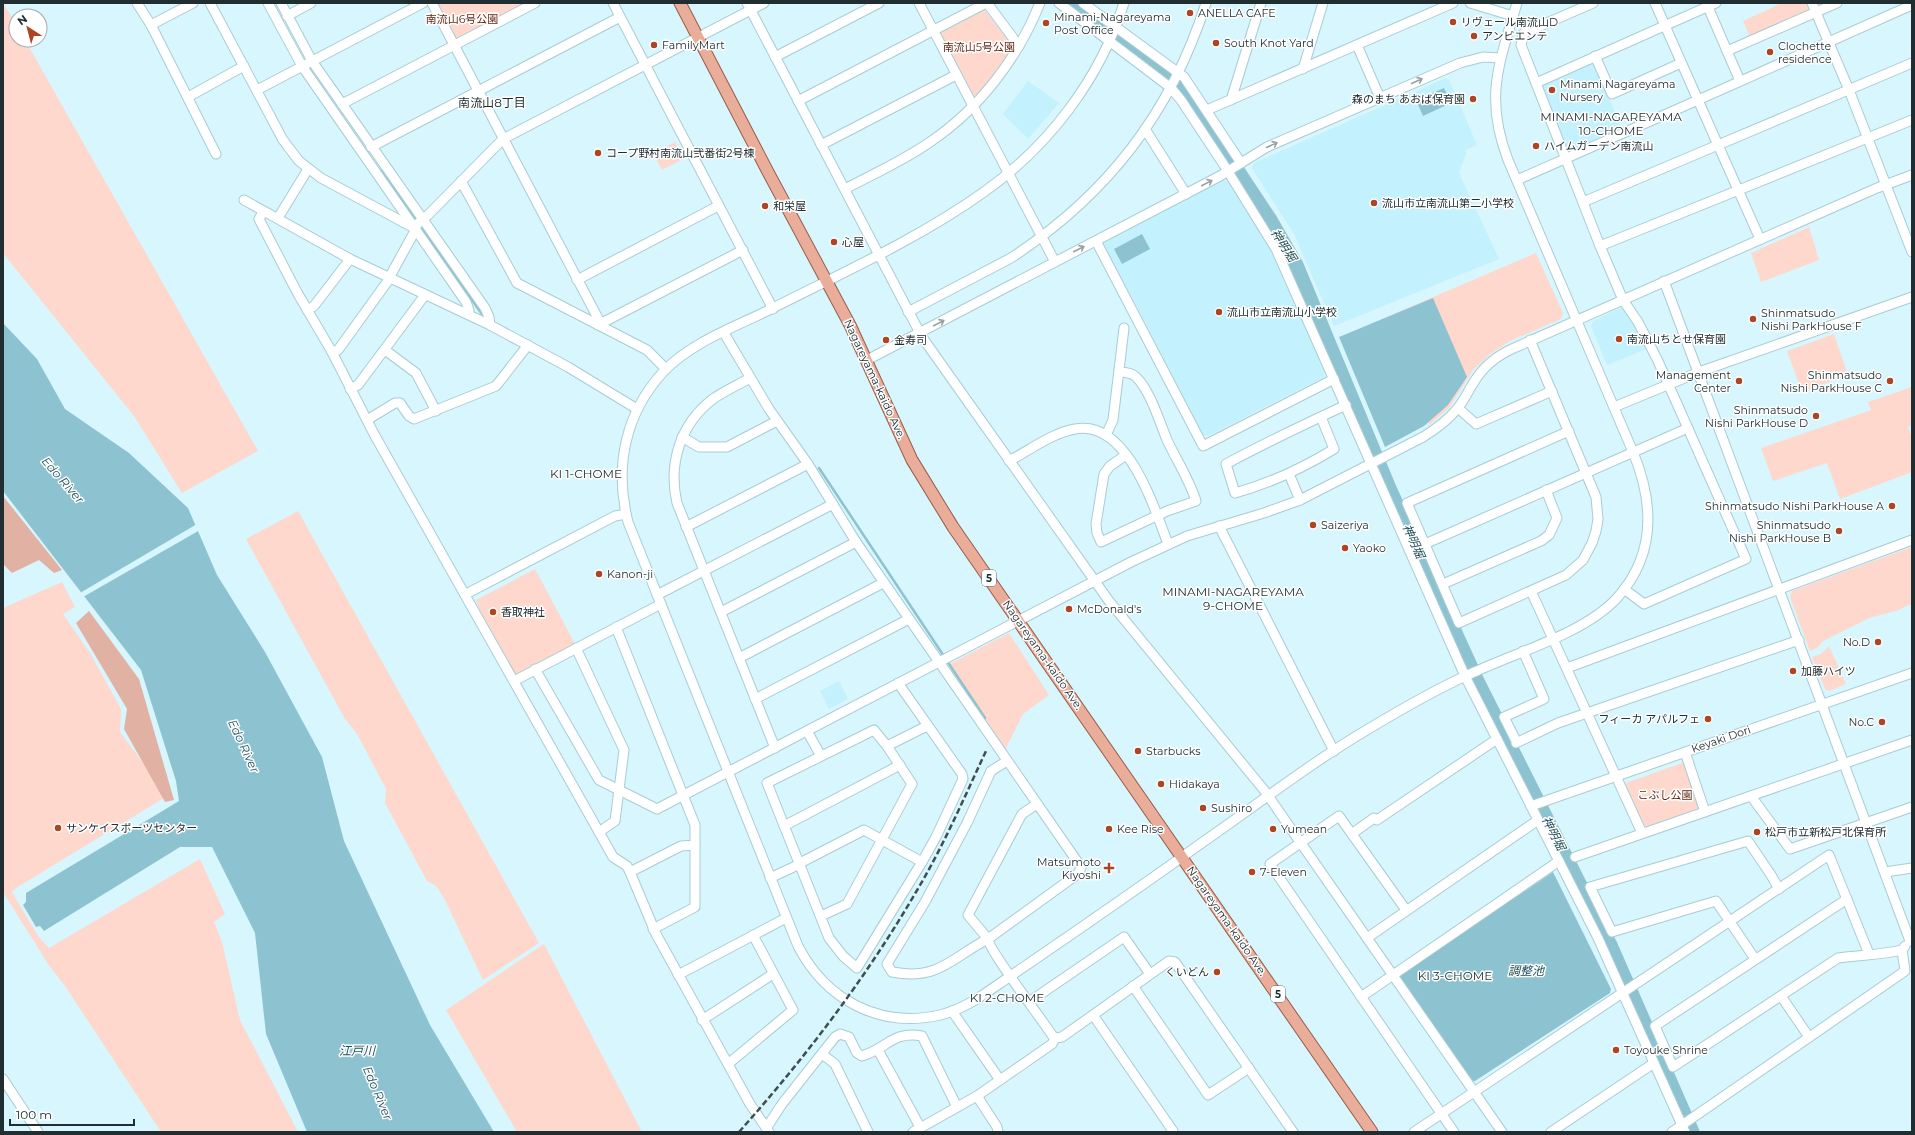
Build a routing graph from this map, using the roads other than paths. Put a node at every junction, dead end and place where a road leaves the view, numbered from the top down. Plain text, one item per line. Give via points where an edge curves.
1 (137, 3) edge
2 (193, 3) edge
3 (210, 3) edge
4 (268, 3) edge
5 (281, 3) edge
6 (311, 3) edge
7 (423, 3) edge
8 (432, 3) edge
9 (613, 3) edge
10 (680, 3) edge
11 (764, 3) edge
12 (879, 3) edge
13 (919, 3) edge
14 (987, 3) edge
15 (1040, 3) edge
16 (1059, 3) edge
17 (1083, 3) edge
18 (1124, 3) edge
19 (1206, 3) edge
20 (1261, 3) edge
21 (1323, 3) edge
22 (1452, 3) edge
23 (1470, 3) edge
24 (1517, 3) edge
25 (1592, 3) edge
26 (1655, 3) edge
27 (1812, 3) edge
28 (1837, 3) edge
29 (530, 4) edge
30 (1712, 5) edge
31 (1912, 5) edge
32 (749, 6) edge
33 (1579, 6) edge
34 (1816, 12) junction
35 (288, 16) junction
36 (1513, 16) junction
37 (620, 17) junction
38 (151, 25) junction
39 (1664, 26) junction
40 (933, 31) junction
41 (1113, 34) junction
42 (698, 37) junction
43 (1830, 42) junction
44 (454, 45) junction
45 (1357, 45) junction
46 (1019, 46) junction
47 (1727, 51) junction
48 (1595, 56) junction
49 (776, 57) junction
50 (1500, 58) junction
51 (312, 61) junction
52 (1681, 63) junction
53 (645, 64) junction
54 (1912, 64) edge
55 (244, 66) junction
56 (302, 66) junction
57 (1303, 69) junction
58 (1179, 73) junction
59 (956, 75) junction
60 (1740, 81) junction
61 (1536, 83) junction
62 (1172, 88) junction
63 (257, 90) junction
64 (1849, 90) junction
65 (478, 92) junction
66 (188, 97) junction
67 (1380, 98) junction
68 (1231, 100) junction
69 (1698, 100) junction
70 (798, 101) junction
71 (342, 104) junction
72 (973, 106) junction
73 (1207, 110) junction
74 (1912, 120) edge
75 (1145, 129) junction
76 (1868, 138) junction
77 (503, 139) junction
78 (821, 145) junction
79 (1718, 145) junction
80 (371, 147) junction
81 (216, 154) dead end
82 (1566, 158) junction
83 (1235, 167) junction
84 (308, 169) junction
85 (1008, 174) junction
86 (1912, 175) edge
87 (1518, 180) junction
88 (461, 181) junction
89 (1886, 184) junction
90 (845, 189) junction
91 (1738, 190) junction
92 (1186, 194) junction
93 (244, 200) dead end
94 (1583, 202) junction
95 (718, 206) junction
96 (263, 212) junction
97 (278, 218) junction
98 (422, 220) junction
99 (415, 228) junction
100 (1041, 237) junction
101 (1909, 237) edge
102 (1760, 239) junction
103 (1096, 241) junction
104 (1600, 246) junction
105 (743, 250) junction
106 (1912, 252) edge
107 (878, 255) junction
108 (350, 260) junction
109 (1055, 262) junction
110 (390, 278) junction
111 (578, 280) junction
112 (1664, 280) junction
113 (827, 281) junction
114 (425, 295) junction
115 (1912, 297) edge
116 (1623, 300) junction
117 (773, 308) junction
118 (307, 310) junction
119 (908, 312) junction
120 (467, 314) junction
121 (1577, 320) junction
122 (490, 325) junction
123 (599, 325) junction
124 (1124, 328) dead end
125 (724, 333) junction
126 (919, 333) junction
127 (1530, 340) junction
128 (528, 345) junction
129 (385, 350) junction
130 (332, 352) junction
131 (867, 360) junction
132 (666, 369) junction
133 (1119, 372) junction
134 (1699, 372) junction
135 (750, 378) junction
136 (1334, 378) junction
137 (1668, 384) junction
138 (350, 389) junction
139 (1552, 391) junction
140 (1346, 405) junction
141 (1614, 407) junction
142 (1458, 408) junction
143 (637, 409) junction
144 (436, 411) junction
145 (1321, 417) junction
146 (367, 420) junction
147 (777, 421) junction
148 (1688, 428) junction
149 (1569, 431) junction
150 (1106, 435) junction
151 (682, 437) junction
152 (1633, 452) junction
153 (1126, 455) junction
154 (1009, 460) junction
155 (1377, 461) junction
156 (808, 464) junction
157 (1587, 472) junction
158 (1289, 474) junction
159 (1546, 490) junction
160 (1300, 500) junction
161 (832, 504) junction
162 (626, 514) junction
163 (1156, 515) junction
164 (1219, 526) junction
165 (686, 527) junction
166 (1912, 540) edge
167 (856, 542) junction
168 (1168, 544) junction
169 (1425, 544) junction
170 (704, 571) junction
171 (1095, 581) junction
172 (883, 582) junction
173 (1443, 584) junction
174 (1624, 589) junction
175 (1780, 589) junction
176 (1531, 591) junction
177 (466, 594) junction
178 (657, 595) junction
179 (661, 604) junction
180 (720, 612) junction
181 (909, 620) junction
182 (1019, 620) junction
183 (616, 627) junction
184 (1552, 638) junction
185 (1799, 640) junction
186 (576, 648) junction
187 (1523, 651) junction
188 (738, 658) junction
189 (939, 662) junction
190 (1567, 668) junction
191 (535, 669) junction
192 (1912, 673) edge
193 (1470, 674) junction
194 (514, 681) junction
195 (898, 683) junction
196 (756, 699) junction
197 (1822, 704) junction
198 (1587, 714) junction
199 (927, 726) junction
200 (807, 731) junction
201 (1497, 739) junction
202 (1912, 740) edge
203 (887, 746) junction
204 (775, 748) junction
205 (1334, 751) junction
206 (1685, 752) junction
207 (821, 756) junction
208 (1006, 760) junction
209 (1844, 764) junction
210 (900, 765) junction
211 (728, 772) junction
212 (1616, 776) junction
213 (619, 791) junction
214 (683, 795) junction
215 (1268, 796) junction
216 (1750, 796) junction
217 (1037, 804) junction
218 (1532, 806) junction
219 (1912, 807) edge
220 (1706, 812) junction
221 (1538, 820) junction
222 (1866, 822) junction
223 (784, 826) junction
224 (600, 832) junction
225 (1642, 833) junction
226 (1353, 834) junction
227 (882, 841) junction
228 (1302, 842) junction
229 (695, 845) junction
230 (1183, 857) junction
231 (1576, 857) dead end
232 (1559, 861) junction
233 (922, 862) junction
234 (800, 863) junction
235 (1912, 868) edge
236 (630, 872) junction
237 (1885, 872) junction
238 (770, 878) junction
239 (1779, 889) junction
240 (1847, 899) junction
241 (1406, 910) junction
242 (820, 916) junction
243 (786, 918) junction
244 (1731, 921) junction
245 (653, 929) junction
246 (752, 935) junction
247 (1367, 938) junction
248 (988, 939) junction
249 (1911, 941) edge
250 (1902, 950) junction
251 (1869, 954) junction
252 (1755, 959) junction
253 (678, 974) junction
254 (773, 974) junction
255 (1150, 974) junction
256 (1393, 975) junction
257 (1011, 976) junction
258 (1133, 986) junction
259 (1624, 992) junction
260 (1781, 996) junction
261 (1361, 997) junction
262 (1029, 1002) junction
263 (952, 1011) junction
264 (1093, 1015) junction
265 (702, 1020) junction
266 (1809, 1037) junction
267 (1055, 1038) junction
268 (878, 1050) junction
269 (822, 1054) junction
270 (1654, 1063) junction
271 (728, 1064) junction
272 (1249, 1068) junction
273 (3, 1079) edge
274 (1000, 1080) junction
275 (1474, 1091) junction
276 (977, 1096) junction
277 (957, 1107) junction
278 (1442, 1114) junction
279 (1686, 1125) edge
280 (768, 1130) edge
281 (916, 1130) edge
282 (1291, 1131) edge
283 (38, 1132) edge
284 (868, 1132) edge
285 (998, 1132) edge
286 (1172, 1132) edge
287 (1372, 1132) edge
288 (1414, 1132) edge
289 (1454, 1132) edge
290 (1502, 1132) edge
291 (1551, 1132) edge
292 (1672, 1132) edge

1 - 38 street
2 - 38 street
3 - 55 street
4 - 56 street
5 - 35 street
6 - 35 street
7 - 51 street
8 - 44 street
9 - 37 street
10 - 42 main road, Nagareyama-kaido Ave. / 5
11 - 32 street
12 - 49 street
13 - 40 street
14 - 40 street
14 - 46 street
15 - 46 street
16 - 41 street
17 - 41 street
18 - 41 street
19 - 58 street via 1198,30
20 - 68 street
21 - 57 street
22 - 45 street
23 - 36 street
24 - 36 street
25 - 33 street
26 - 39 street
27 - 34 street
28 - 34 street
29 - 44 street
30 - 39 street
30 - 47 street
31 - 43 street
32 - 42 street
32 - 49 street
33 - 61 street via 1524,33 1521,45
34 - 43 street
34 - 47 street
35 - 51 street
36 - 50 street
37 - 53 street
37 - 65 street
38 - 66 street
39 - 48 street
39 - 52 street
40 - 59 street
40 - 70 street
41 - 58 street
41 - 62 street
41 - 85 street via 1089,79 1066,114 1039,145
42 - 53 street
42 - 113 main road, Nagareyama-kaido Ave. / 5
43 - 60 street
43 - 64 street
44 - 65 street
44 - 71 street
45 - 57 street
45 - 67 street
46 - 72 street via 1003,71
47 - 60 street
48 - 52 street via 1612,94
48 - 61 street
49 - 70 street
67 -> 50 street via 1466,61 1491,56
50 - 87 street via 1495,96 1496,119 1503,147
51 - 56 street
51 - 71 street
52 - 69 street
53 - 77 street
53 - 95 street
54 - 64 street
55 - 63 street
55 - 66 street
56 - 63 street
56 - 99 street
57 - 68 street
58 - 62 street
58 - 73 street
59 - 72 street
59 - 78 street
60 - 69 street
61 - 82 street
62 - 75 street
62 - 83 street
63 - 84 street via 284,140
64 - 76 street
64 - 79 street
65 - 77 street
65 - 80 street
66 - 81 street
83 -> 67 street via 1267,147
68 - 73 street
69 - 79 street
69 - 82 street
70 - 78 street
71 - 80 street
72 - 85 street
72 - 90 street via 925,146
73 - 83 street
74 - 76 street
75 - 92 street
75 - 100 street via 1105,181 1059,225
76 - 89 street
76 - 91 street
77 - 88 street
77 - 111 street
78 - 90 street
79 - 91 street
79 - 94 street
80 - 98 street
82 - 87 street
82 - 94 street
92 -> 83 street
83 - 136 street via 1276,249
84 - 97 street
84 - 99 street via 348,194
85 - 100 street
85 - 107 street via 956,211
86 - 89 street
87 - 121 street
88 - 98 street
88 - 123 street via 517,283
89 - 101 street
89 - 102 street
90 - 107 street
91 - 102 street
91 - 104 street
92 - 103 street
93 - 96 street
94 - 104 street
95 - 105 street
95 - 111 street
96 - 97 street
96 - 118 street via 259,219
97 - 108 street
98 - 99 street
98 - 122 street via 485,308
99 - 110 street
99 - 120 street via 466,302 469,310
100 - 109 street
100 - 119 street via 1011,258
101 - 106 street
102 - 112 street
109 -> 103 street
103 - 136 street via 1203,446
104 - 116 street
105 - 117 street
105 - 123 street
107 - 113 street
107 - 119 street
108 - 110 street
108 - 118 street via 314,306
126 -> 109 street
110 - 114 street
110 - 130 street via 338,350
111 - 123 street
112 - 116 street
112 - 134 street
113 - 117 street
113 - 131 main road, Nagareyama-kaido Ave. / 5
114 - 120 street
114 - 129 street
115 - 134 street
116 - 121 street
116 - 137 street via 1638,322
117 - 125 street
118 - 130 street
119 - 126 street
120 - 122 street
121 - 127 street
121 - 141 street
122 - 128 street
123 - 132 street via 647,350
124 - 133 street
125 - 132 street via 686,353
125 - 135 street
126 - 131 street
126 - 154 street
127 - 139 street
127 - 142 street via 1502,354 1486,367
128 - 143 street
128 - 144 street via 496,386
129 - 138 street via 358,385
129 - 144 street via 416,373
130 - 138 street
131 - 182 main road, Nagareyama-kaido Ave. / 5 via 926,485
132 - 143 street
133 - 150 street via 1113,420
133 - 163 street via 1129,373 1140,382 1190,482 1196,501
134 - 137 street
134 - 175 street
135 - 147 street
135 - 151 street via 706,405 689,424
136 - 140 street
137 - 141 street
137 - 148 street
138 - 146 street
139 - 142 street via 1476,424
139 - 149 street
140 - 145 street
140 - 155 street
141 - 152 street
142 - 155 street via 1431,432
143 - 162 street via 621,465
144 - 146 street via 414,419 400,403 395,403
145 - 158 street via 1334,449
145 - 158 street via 1226,464 1235,493
146 - 177 street
147 - 151 street via 727,447 699,448
147 - 156 street
148 - 152 street
148 - 174 street via 1746,559 1644,604
149 - 157 street
149 - 169 street via 1407,503
150 - 153 street via 1116,442
150 - 154 street via 1088,428 1066,431
151 - 165 street via 675,458 673,481 677,503
152 - 157 street
152 - 174 street via 1645,485 1649,518 1639,563
153 - 163 street via 1139,476
153 - 163 street via 1110,466 1104,474 1096,533 1101,542
154 - 171 street
155 - 160 street
155 - 193 street
156 - 161 street
156 - 165 street
157 - 159 street
157 - 176 street via 1598,510 1592,543 1583,560 1574,569 1557,580
158 - 160 street
159 - 169 street
159 - 173 street via 1557,518 1549,535 1541,541
160 - 164 street
161 - 167 street
161 - 170 street
162 - 177 street via 615,516
162 - 178 street
163 - 168 street
164 - 168 street
164 - 205 street
165 - 170 street
166 - 175 street
167 - 172 street
167 - 180 street
168 - 171 street
169 - 173 street
170 - 178 street
170 - 180 street
171 - 182 street
171 - 215 street
172 - 181 street
172 - 188 street
173 - 176 street via 1459,623
174 - 184 street via 1596,616
175 - 185 street
175 - 190 street
176 - 184 street
177 - 194 street
178 - 179 street
179 - 183 street
179 - 211 street
180 - 188 street
181 - 189 street
181 - 196 street
182 - 189 street
182 - 230 main road, Nagareyama-kaido Ave. / 5
183 - 186 street
183 - 214 street
184 - 187 street
184 - 190 street
185 - 197 street
185 - 198 street
186 - 191 street
186 - 213 street via 624,750
187 - 193 street
187 - 198 street via 1544,699 1504,717 1516,741
188 - 196 street
189 - 195 street
189 - 208 street
190 - 198 street
191 - 194 street
191 - 213 street via 599,780
192 - 197 street, Keyaki Dori
193 - 201 street
193 - 205 street via 1401,710
194 - 224 street
195 - 199 street
195 - 200 street
196 - 204 street
197 - 206 street, Keyaki Dori
197 - 209 street
198 - 212 street
199 - 203 street
199 - 233 street via 963,779
200 - 204 street
200 - 207 street
201 - 218 street
201 - 226 street
202 - 209 street
203 - 207 street via 876,731 870,730
203 - 210 street
204 - 211 street
205 - 215 street
206 - 212 street, Keyaki Dori
206 - 220 street
207 - 223 street via 767,783
208 - 217 street
208 - 248 street via 992,772 928,896 887,964 892,972 902,974 930,971 946,966
209 - 216 street
209 - 222 street
210 - 223 street
210 - 227 street via 912,784
211 - 214 street
211 - 238 street
212 - 218 street, Keyaki Dori
212 - 225 street
213 - 214 street via 658,809
213 - 224 street via 614,821
214 - 229 street via 695,825
215 - 228 street
215 - 230 street
216 - 220 street
216 - 222 street via 1790,849
217 - 248 street via 1022,814 968,915
217 - 248 street via 1081,870
218 - 221 street
219 - 222 street
220 - 225 street
221 - 232 street
221 - 241 street
222 - 237 street
223 - 234 street
224 - 236 street via 613,857 627,866
225 - 231 street
226 - 228 street via 1339,816
226 - 241 street
227 - 233 street
227 - 234 street via 864,830
227 - 242 street via 847,904
228 - 247 street
228 - 261 street via 1270,864
229 - 236 street via 681,846
229 - 245 street via 696,907
230 - 257 street
230 - 287 main road, Nagareyama-kaido Ave. / 5
232 - 256 street
232 - 259 street
233 - 242 street via 857,968 832,944
234 - 238 street
234 - 242 street
235 - 237 street
236 - 245 street
237 - 249 street
238 - 243 street
239 - 240 street via 1829,855
239 - 244 street
239 - 244 street via 1748,841 1590,887 1612,932 1716,901
240 - 251 street
240 - 252 street
241 - 247 street
243 - 246 street
243 - 263 street via 807,963 820,980 844,999 870,1012 903,1019 929,1017
244 - 252 street
244 - 259 street
245 - 253 street
246 - 253 street
246 - 254 street
247 - 256 street
248 - 257 street
249 - 250 street
250 - 251 street
250 - 266 street via 1905,971
251 - 260 street via 1838,958
252 - 260 street via 1655,1026 1673,1067
253 - 265 street
254 - 265 street
254 - 271 street via 793,1010
255 - 258 street
255 - 262 street via 1124,937
255 - 272 street via 1169,961 1175,962
256 - 261 street
256 - 275 street
257 - 262 street
257 - 263 street via 977,999
258 - 264 street
258 - 272 street via 1208,1095
259 - 270 street
259 - 275 street
260 - 266 street
261 - 278 street
262 - 267 street
263 - 274 street
264 - 267 street via 1062,1037
264 - 286 street
265 - 271 street
266 - 279 street via 1704,1109
267 - 274 street via 1052,1044
268 - 269 street via 862,1056 857,1053 849,1037 840,1034
268 - 277 street via 904,1034 922,1036
268 - 281 street
269 - 280 street via 782,1104
269 - 284 street via 835,1064
270 - 279 street
270 - 291 street
271 - 280 street via 760,1121
272 - 282 street
273 - 283 street
274 - 276 street
275 - 278 street
275 - 290 street
276 - 277 street
276 - 285 street via 997,1126
277 - 281 street
278 - 288 street
278 - 289 street
279 - 292 street

